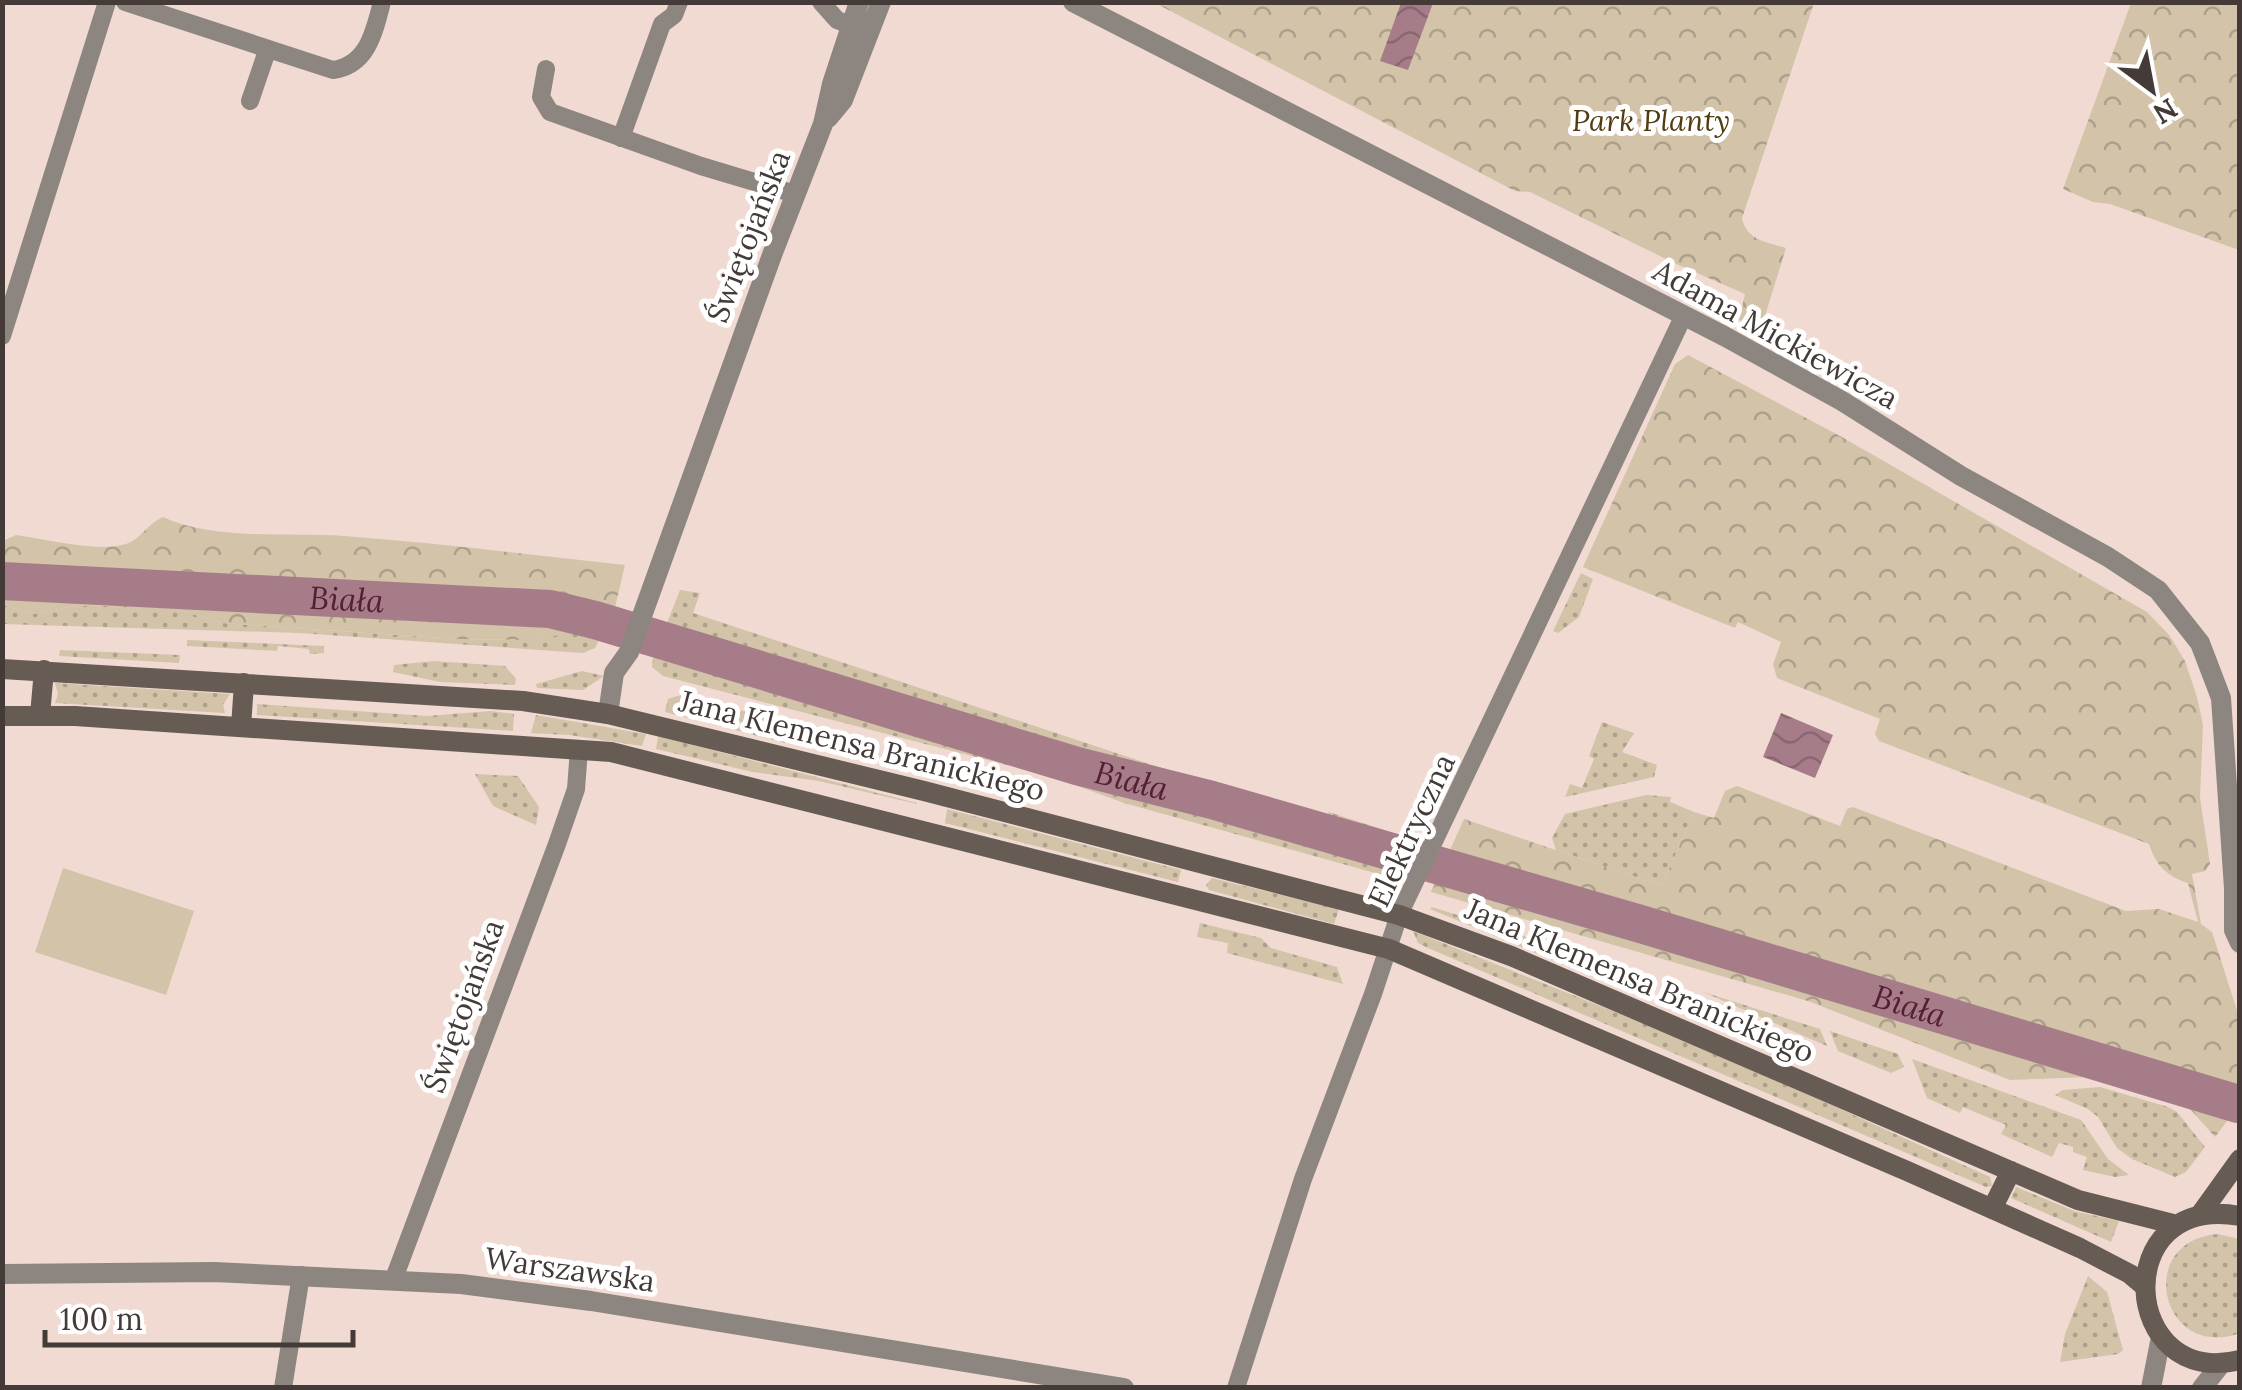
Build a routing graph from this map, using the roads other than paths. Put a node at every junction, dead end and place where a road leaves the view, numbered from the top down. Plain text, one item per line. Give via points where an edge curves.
1 (107, 2) edge
2 (125, 2) edge
3 (382, 2) edge
4 (679, 2) edge
5 (859, 2) edge
6 (882, 2) edge
7 (1073, 2) edge
8 (827, 5) edge
9 (853, 26) junction
10 (266, 51) junction
11 (546, 69) dead end
12 (250, 101) dead end
13 (823, 124) junction
14 (621, 138) junction
15 (795, 194) junction
16 (1684, 315) junction
17 (2, 336) edge
18 (2, 669) edge
19 (44, 670) junction
20 (244, 683) junction
21 (608, 714) junction
22 (40, 715) junction
23 (2, 716) edge
24 (240, 726) junction
25 (578, 749) junction
26 (924, 792) junction
27 (916, 828) junction
28 (2237, 894) edge
29 (1400, 915) junction
30 (2240, 944) edge
31 (1390, 949) junction
32 (2238, 1160) edge
33 (2010, 1171) junction
34 (1992, 1209) junction
35 (2199, 1216) junction
36 (2240, 1216) edge
37 (2177, 1225) junction
38 (2, 1274) edge
39 (301, 1275) junction
40 (394, 1281) junction
41 (2143, 1286) junction
42 (2161, 1337) junction
43 (2230, 1362) edge
44 (1050, 1381) edge
45 (284, 1388) edge
46 (1124, 1388) edge
47 (1236, 1388) edge
48 (2151, 1388) edge
49 (2202, 1388) edge

1 - 17 street
2 - 10 street
3 - 10 street via 364,54 343,69
4 - 14 street via 662,24
5 - 9 street, Świętojańska
6 - 13 street, Świętojańska via 843,100
7 - 16 street, Adama Mickiewicza
8 - 9 street
9 - 13 street, Świętojańska
10 - 12 street
11 - 14 street via 546,110
13 - 15 street, Świętojańska
14 - 15 street
15 - 21 street, Świętojańska via 672,527 629,652 628,677
16 - 28 street, Adama Mickiewicza via 1842,400 2158,590 2200,643 2221,698
16 - 29 street, Elektryczna
18 - 19 main road, Jana Klemensa Branickiego
19 - 20 main road, Jana Klemensa Branickiego
19 - 22 main road
20 - 21 main road, Jana Klemensa Branickiego via 524,701
20 - 24 main road
21 - 26 main road, Jana Klemensa Branickiego
22 - 23 main road
22 - 24 main road
24 - 25 main road
25 - 27 main road via 662,763
25 - 40 street, Świętojańska via 576,789 557,844
26 - 27 main road via 932,812
26 - 29 main road, Jana Klemensa Branickiego
27 - 31 main road
28 - 30 street, Adama Mickiewicza via 2234,930
29 - 31 street, Elektryczna
29 - 33 main road, Jana Klemensa Branickiego via 1564,978
31 - 34 main road
31 - 47 street, Elektryczna via 1303,1179
32 - 35 main road
33 - 34 main road
33 - 37 main road, Jana Klemensa Branickiego via 2078,1200
34 - 41 main road via 2110,1263
35 - 36 main road
35 - 37 main road
37 - 41 main road via 2153,1251
38 - 39 street, Warszawska
39 - 40 street, Warszawska
39 - 45 street
40 - 44 street, Warszawska via 591,1301
41 - 42 main road
42 - 43 main road via 2198,1361
42 - 48 street
43 - 49 street
44 - 46 street, Warszawska

